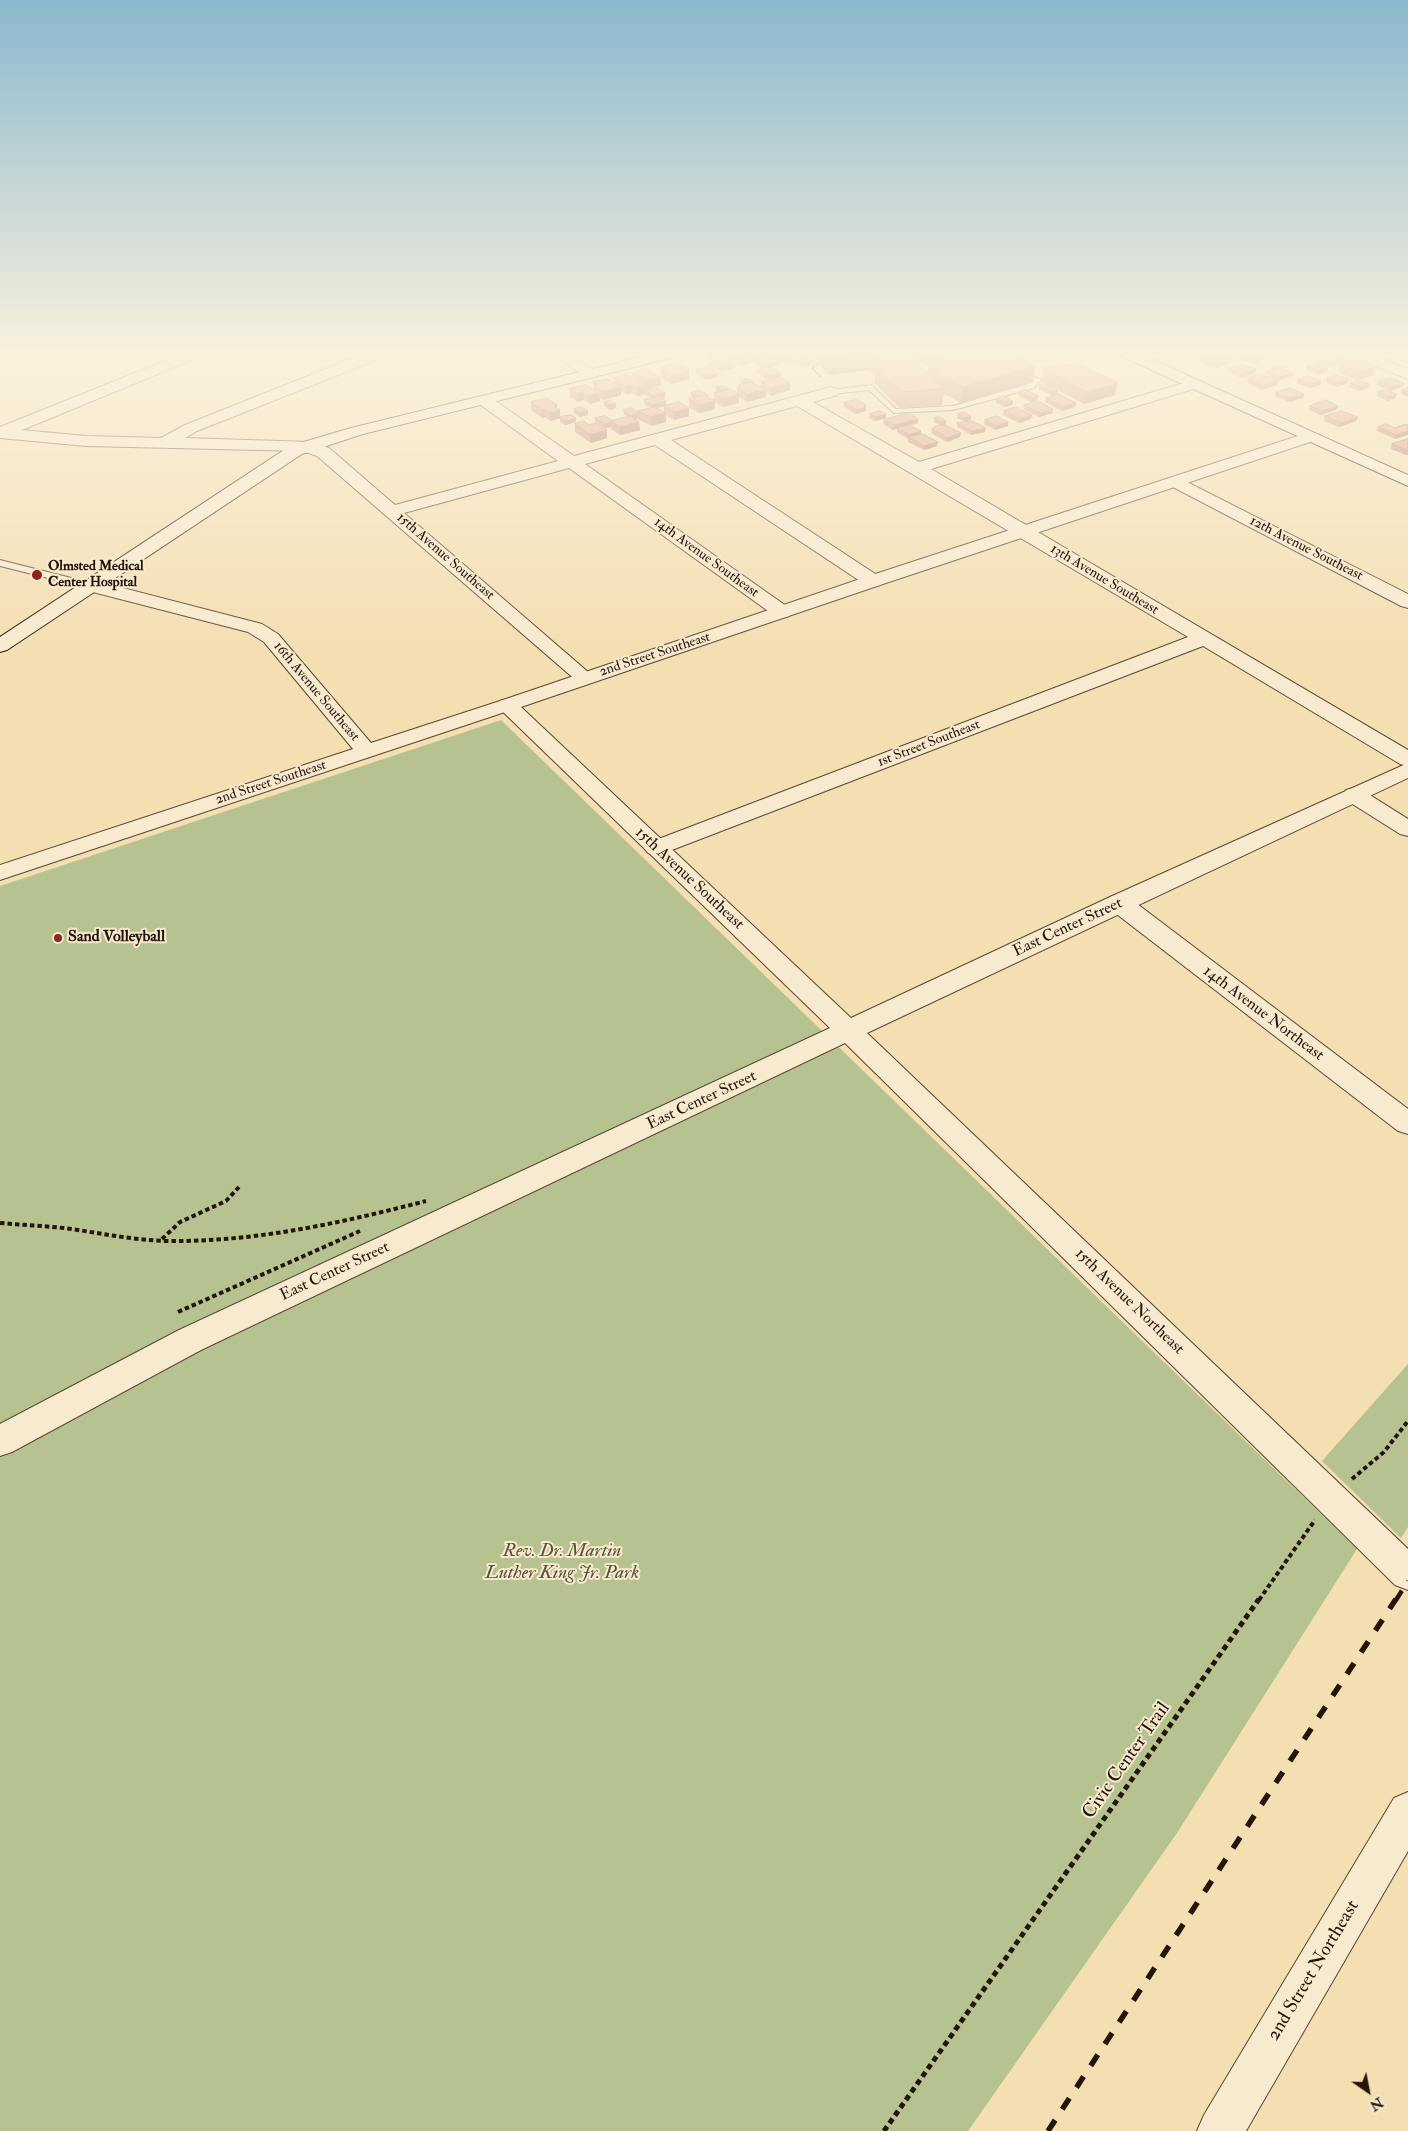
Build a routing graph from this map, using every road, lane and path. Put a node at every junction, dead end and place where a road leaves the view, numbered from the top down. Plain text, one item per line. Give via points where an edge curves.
1 (291, 453) edge
2 (325, 453) edge
3 (560, 453) edge
4 (604, 453) edge
5 (680, 453) edge
6 (892, 453) edge
7 (965, 453) edge
8 (1260, 453) edge
9 (1348, 453) edge
10 (572, 462) junction
11 (917, 468) junction
12 (1408, 481) edge
13 (1177, 482) junction
14 (391, 511) junction
15 (1024, 532) junction
16 (0, 563) edge
17 (873, 581) junction
18 (92, 586) junction
19 (1408, 602) edge
20 (782, 612) junction
21 (1202, 639) junction
22 (0, 646) edge
23 (585, 678) junction
24 (507, 706) junction
25 (367, 752) junction
26 (1408, 760) edge
27 (1408, 770) edge
28 (1354, 795) junction
29 (1408, 829) edge
30 (656, 848) junction
31 (0, 873) edge
32 (1119, 904) junction
33 (850, 1032) junction
34 (1408, 1124) edge
35 (239, 1187) dead end
36 (402, 1212) dead end
37 (0, 1223) edge
38 (366, 1228) dead end
39 (162, 1240) junction
40 (178, 1312) dead end
41 (1408, 1421) edge
42 (0, 1441) edge
43 (1331, 1498) junction
44 (1408, 1573) edge
45 (1408, 1812) edge
46 (884, 2131) edge
47 (1220, 2131) edge

1 - 18 street
2 - 14 street, 15th Avenue Southeast
3 - 10 street, 14th Avenue Southeast
4 - 10 street
5 - 17 street
6 - 11 street, 13th Avenue Southeast
7 - 11 street
8 - 13 street, 2nd Street Southeast
9 - 12 street
10 - 14 street
10 - 20 street, 14th Avenue Southeast
11 - 15 street, 13th Avenue Southeast
13 - 15 street, 2nd Street Southeast
13 - 19 street, 12th Avenue Southeast
14 - 23 street, 15th Avenue Southeast
15 - 17 street, 2nd Street Southeast
15 - 21 street, 13th Avenue Southeast
16 - 18 lane
17 - 20 street, 2nd Street Southeast
18 - 22 street
18 - 25 street, 16th Avenue Southeast via 255,628 270,638
20 - 23 street, 2nd Street Southeast
21 - 26 street, 13th Avenue Southeast
21 - 30 street, 1st Street Southeast
23 - 24 street, 2nd Street Southeast
24 - 25 street, 2nd Street Southeast
24 - 30 street, 15th Avenue Southeast
25 - 31 street, 2nd Street Southeast
27 - 28 street, East Center Street
28 - 29 street
28 - 32 street, East Center Street
30 - 33 street, 15th Avenue Southeast
32 - 33 street, East Center Street
32 - 34 street, 14th Avenue Northeast
33 - 42 street, East Center Street via 190,1340
33 - 43 street, 15th Avenue Northeast
35 - 39 path via 226,1201 180,1222
36 - 39 path via 429,1200 350,1221 285,1233 210,1240
37 - 39 path via 71,1229 128,1239
38 - 40 path
41 - 43 path, Civic Center Trail via 1384,1452
43 - 44 street, 15th Avenue Northeast
43 - 46 path, Civic Center Trail
45 - 47 street, 2nd Street Northeast

